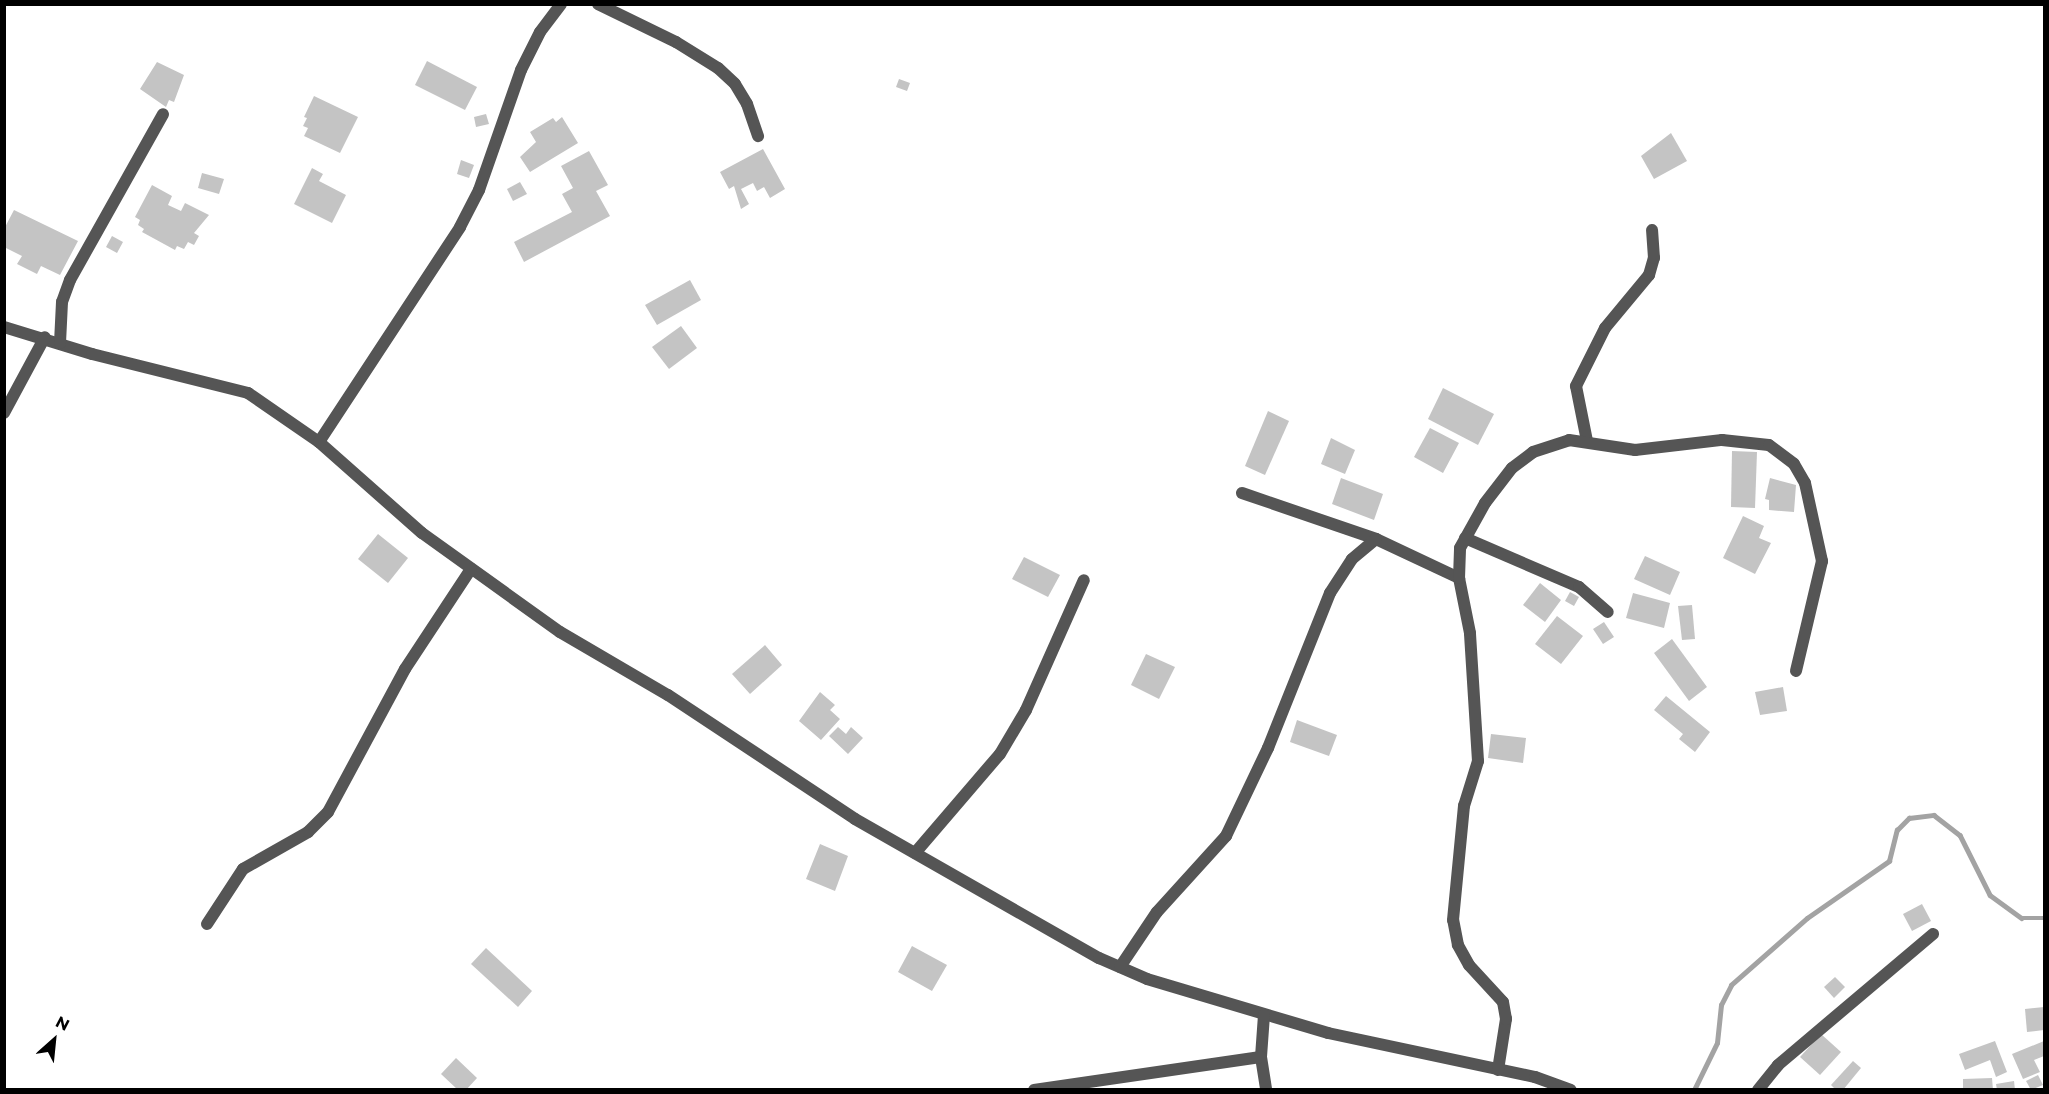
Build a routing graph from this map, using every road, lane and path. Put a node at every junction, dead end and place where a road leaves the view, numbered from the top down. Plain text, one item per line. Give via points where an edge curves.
1 (561, 4) edge
2 (598, 4) edge
3 (164, 114) dead end
4 (758, 136) dead end
5 (1652, 230) dead end
6 (4, 327) edge
7 (45, 337) junction
8 (60, 343) junction
9 (4, 413) edge
10 (1587, 441) junction
11 (319, 442) junction
12 (1242, 493) dead end
13 (1465, 538) junction
14 (1376, 539) junction
15 (471, 569) junction
16 (1459, 578) junction
17 (1084, 580) dead end
18 (1608, 612) dead end
19 (1796, 671) dead end
20 (915, 853) junction
21 (207, 924) dead end
22 (1933, 934) dead end
23 (1120, 967) junction
24 (1264, 1015) junction
25 (1261, 1057) junction
26 (1498, 1070) junction
27 (1034, 1089) edge
28 (1266, 1089) edge
29 (1571, 1089) edge
30 (1758, 1089) edge

1 - 11 street via 540,32 521,70 479,190 460,227
2 - 4 street via 676,42 718,68 735,84 747,104
3 - 8 street via 70,280 62,302
5 - 10 street via 1654,258 1648,275 1605,328 1576,386
6 - 7 street
7 - 8 street
7 - 9 street
8 - 11 street via 248,393
10 - 13 street via 1569,441 1533,452 1512,468
10 - 19 street via 1635,450 1722,440 1757,441 1794,465 1805,483 1822,561
11 - 15 street via 394,510
12 - 14 street
13 - 16 street via 1460,548
13 - 18 street via 1579,587
14 - 16 street
14 - 23 street via 1352,560 1330,593 1268,748 1226,837 1157,912
15 - 20 street via 560,632 668,695 855,819
15 - 21 street via 405,669 328,812 308,832 243,868
16 - 26 street via 1470,633 1478,761 1464,806 1453,920 1458,945 1469,965 1503,1002 1506,1019
17 - 20 street via 1026,710 1000,754
20 - 23 street
22 - 30 street via 1786,1058
23 - 24 street
24 - 25 street
24 - 26 street via 1402,1051
25 - 27 street
25 - 28 street
26 - 29 street

